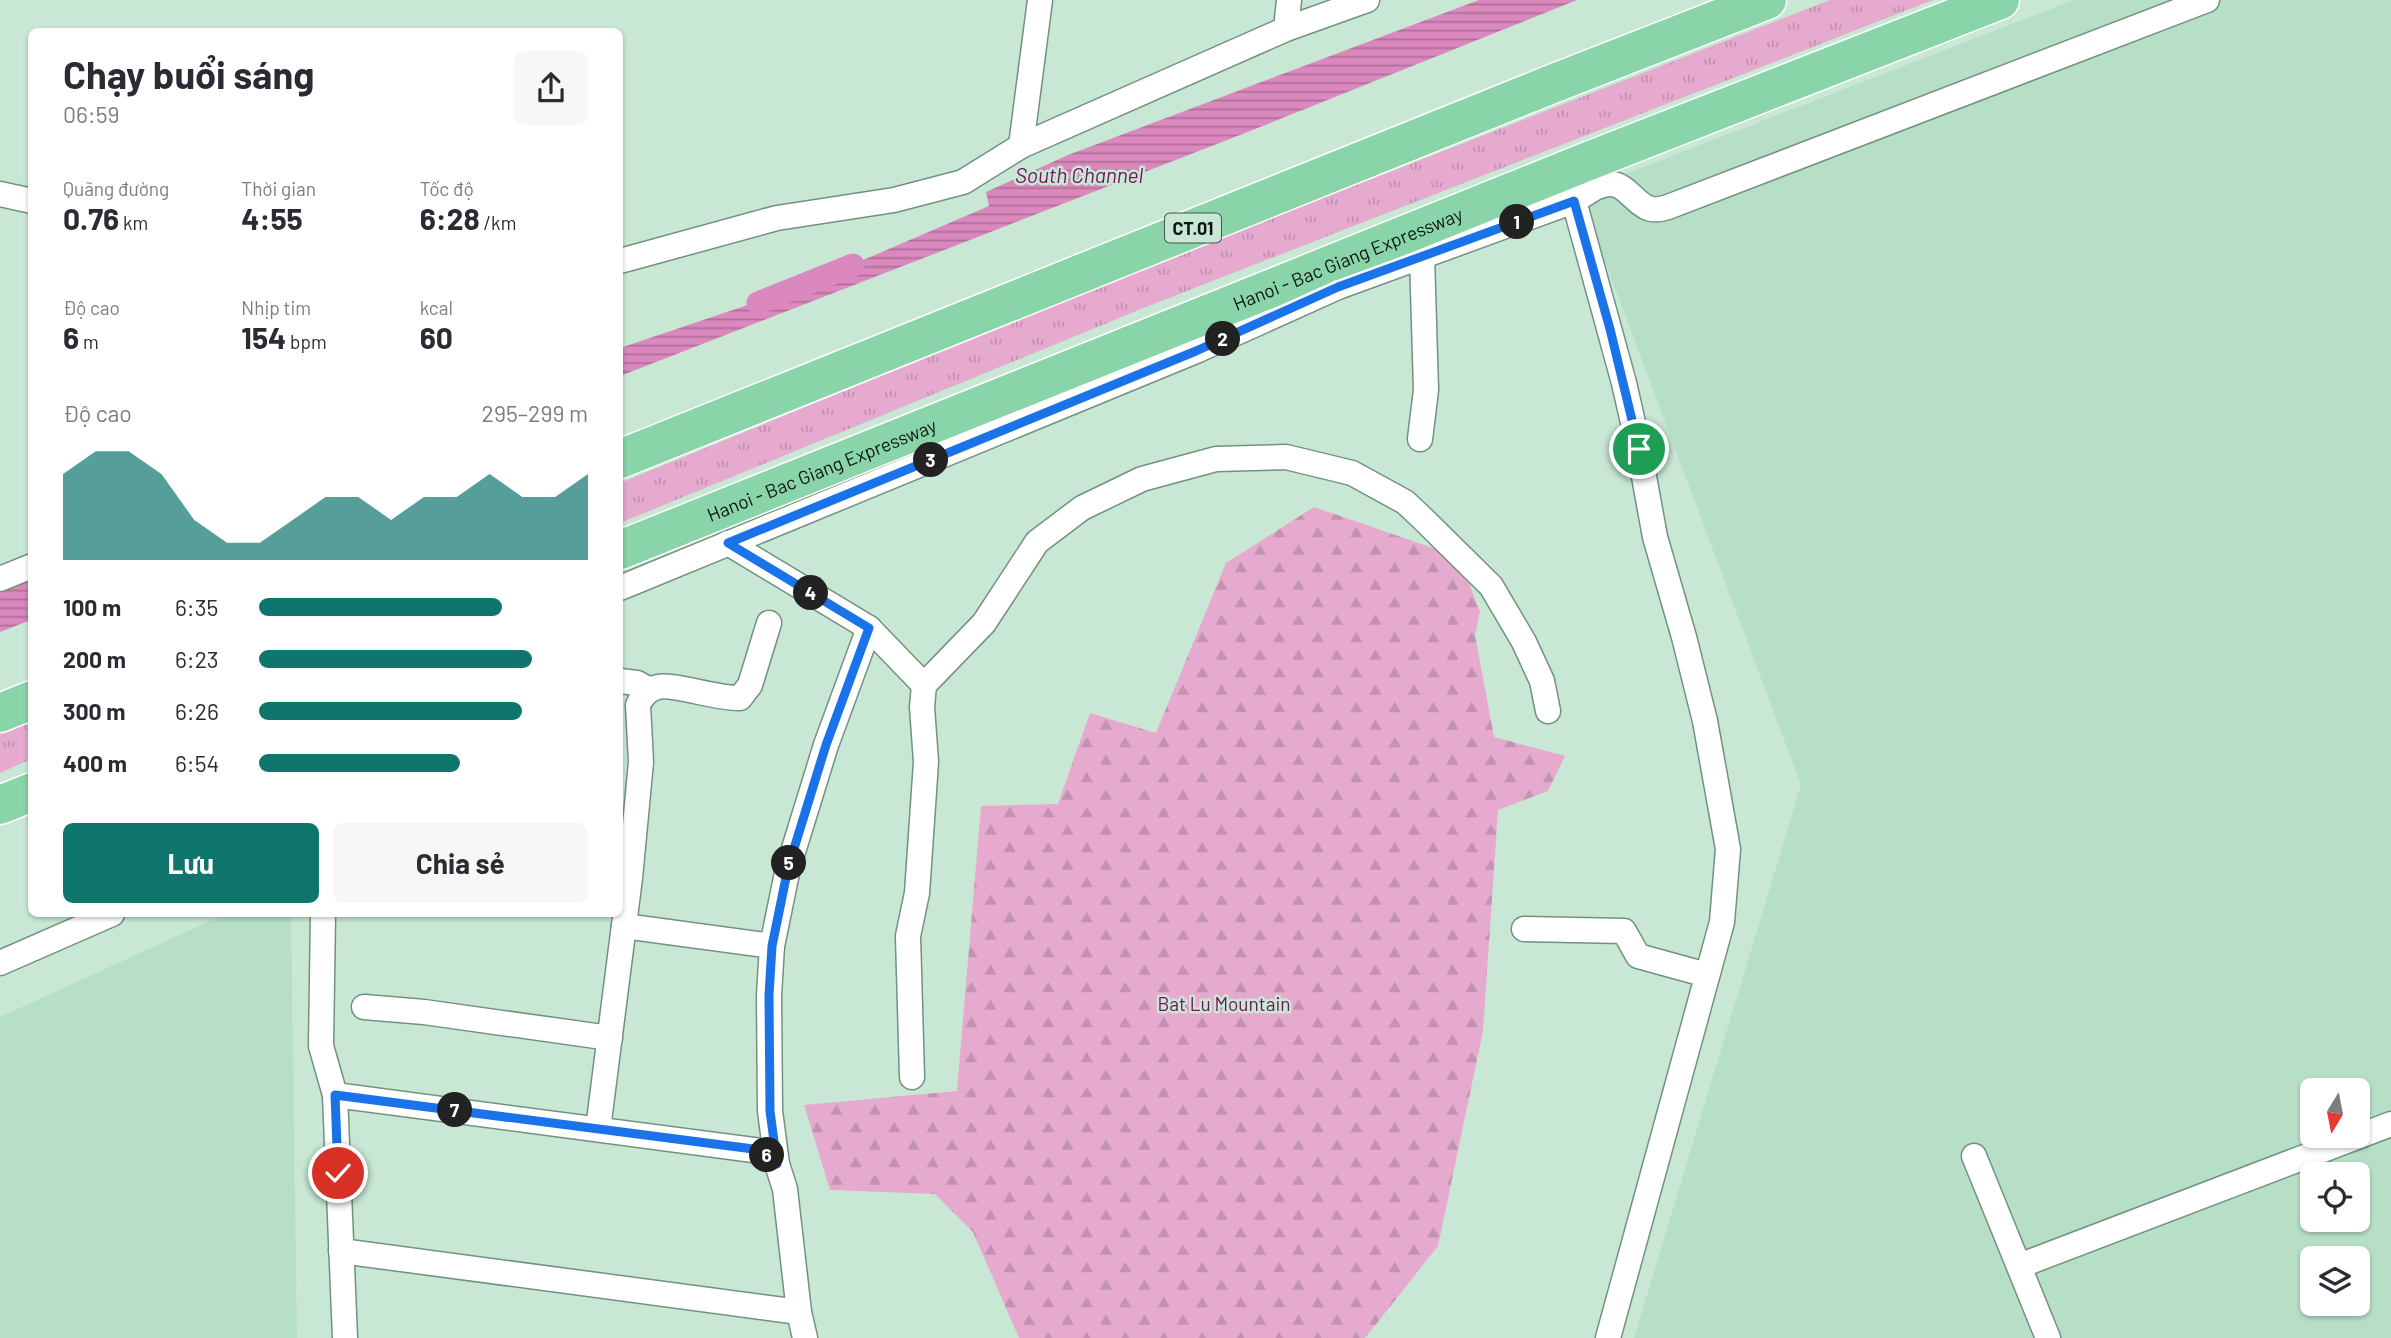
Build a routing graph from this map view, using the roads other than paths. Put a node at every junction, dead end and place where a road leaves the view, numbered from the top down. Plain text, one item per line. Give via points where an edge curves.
1 (1040, 0) edge
2 (1289, 0) edge
3 (1367, 0) edge
4 (1767, 0) edge
5 (2000, 0) edge
6 (2207, 0) edge
7 (1286, 29) junction
8 (1021, 146) junction
9 (0, 194) edge
10 (28, 200) edge
11 (1574, 201) junction
12 (1422, 256) junction
13 (623, 260) edge
14 (1420, 439) dead end
15 (623, 458) edge
16 (728, 543) junction
17 (623, 549) edge
18 (28, 568) edge
19 (0, 579) edge
20 (623, 587) edge
21 (769, 623) dead end
22 (869, 628) junction
23 (623, 681) edge
24 (924, 685) junction
25 (650, 690) junction
26 (28, 701) edge
27 (1548, 711) dead end
28 (0, 712) edge
29 (28, 794) edge
30 (0, 805) edge
31 (105, 917) edge
32 (323, 917) edge
33 (624, 926) junction
34 (1524, 929) dead end
35 (772, 946) junction
36 (0, 963) edge
37 (1707, 975) junction
38 (364, 1007) dead end
39 (610, 1038) junction
40 (912, 1077) dead end
41 (335, 1095) junction
42 (2391, 1124) edge
43 (598, 1129) junction
44 (1975, 1156) dead end
45 (777, 1164) junction
46 (341, 1251) junction
47 (2019, 1266) junction
48 (799, 1312) junction
49 (345, 1338) edge
50 (805, 1338) edge
51 (1608, 1338) edge
52 (2048, 1338) edge

1 - 8 street
2 - 7 street
3 - 7 street
4 - 15 highway, CT.01
5 - 17 highway, Hanoi - Bac Giang Expressway
6 - 11 street via 1668,207 1646,207 1616,185 1592,190
7 - 8 street
8 - 13 street via 963,182 894,200 777,218
9 - 10 street
11 - 12 street
11 - 37 street via 1624,383 1656,537 1705,722 1728,849 1722,922
12 - 14 street via 1426,390
12 - 16 street
16 - 20 street
16 - 22 street
18 - 19 street
21 - 25 street via 750,685 740,698 660,686
22 - 24 street
22 - 35 street via 788,868
23 - 25 street
24 - 27 street via 984,623 1037,542 1082,508 1142,479 1216,459 1286,457 1352,473 1405,502 1421,517 1491,586 1542,681
24 - 40 street via 926,762 917,893 908,936
25 - 33 street via 638,705 641,762
26 - 28 highway
29 - 30 highway
31 - 36 street
32 - 41 street via 321,1046
33 - 35 street
33 - 39 street
34 - 37 street via 1624,931 1638,956
35 - 45 street via 770,1111
37 - 51 street
38 - 39 street
39 - 43 street
41 - 43 street
41 - 46 street
42 - 47 street
43 - 45 street via 761,1150
44 - 47 street
45 - 48 street via 785,1188
46 - 48 street
46 - 49 street
47 - 52 street
48 - 50 street

